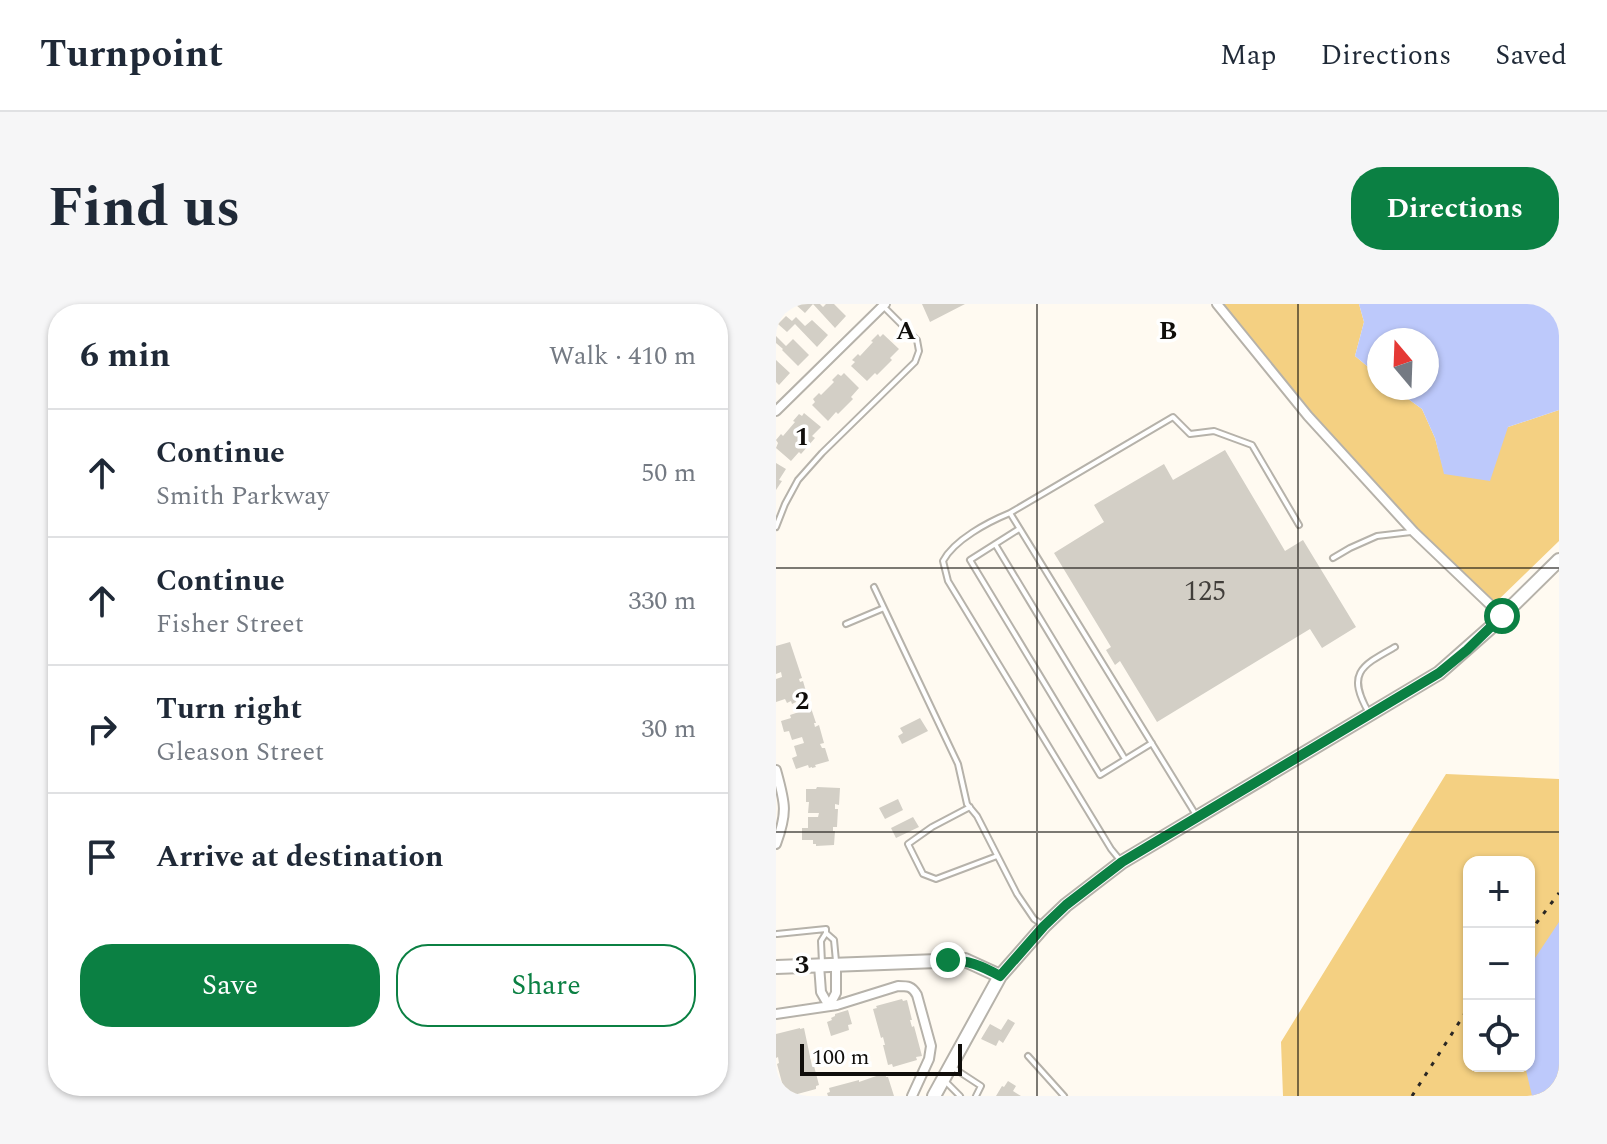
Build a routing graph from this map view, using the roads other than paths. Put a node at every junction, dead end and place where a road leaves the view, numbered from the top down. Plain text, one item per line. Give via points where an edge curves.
1 (1217, 304) edge
2 (884, 305) edge
3 (776, 411) edge
4 (1010, 513) junction
5 (1299, 525) dead end
6 (776, 527) edge
7 (1019, 529) junction
8 (1414, 532) junction
9 (995, 544) junction
10 (1333, 558) dead end
11 (1557, 568) edge
12 (874, 587) dead end
13 (884, 608) junction
14 (1502, 616) junction
15 (846, 624) dead end
16 (1395, 647) dead end
17 (1370, 715) junction
18 (1152, 743) junction
19 (1125, 759) junction
20 (776, 770) edge
21 (781, 804) edge
22 (970, 807) junction
23 (1198, 817) junction
24 (776, 844) edge
25 (997, 856) junction
26 (1122, 862) junction
27 (1044, 926) junction
28 (826, 933) junction
29 (777, 934) edge
30 (836, 964) junction
31 (820, 965) junction
32 (776, 967) edge
33 (1000, 976) junction
34 (829, 1006) junction
35 (776, 1014) edge
36 (1028, 1056) dead end
37 (950, 1066) junction
38 (943, 1079) junction
39 (912, 1096) edge
40 (934, 1096) edge
41 (960, 1096) edge
42 (976, 1096) edge
43 (1064, 1096) edge

1 - 8 street via 1308,416
2 - 3 street
2 - 6 lane via 917,340 915,362 798,480
4 - 5 lane via 1173,417 1190,434 1214,431 1252,445
4 - 7 lane
4 - 26 lane via 949,550 943,561 948,581
7 - 9 lane
7 - 18 lane
8 - 10 lane via 1377,536
8 - 14 street
9 - 19 lane
9 - 19 lane via 970,560 1092,762 1100,775
11 - 14 street
12 - 13 lane
13 - 15 lane
13 - 22 lane via 958,764
14 - 17 street via 1439,673
16 - 17 lane via 1371,660 1359,676 1359,696
17 - 23 street
18 - 19 lane
18 - 23 lane
20 - 21 street
21 - 24 street via 784,822
22 - 25 lane
22 - 25 lane via 908,844 923,874 936,879
23 - 26 street
25 - 27 lane via 1021,901
26 - 27 street
27 - 33 street
28 - 29 lane
28 - 30 lane via 834,940
28 - 31 lane
30 - 31 street
30 - 33 street via 965,960
30 - 34 street via 836,993
31 - 32 street
31 - 34 street via 821,992
33 - 37 street
34 - 35 street
34 - 39 street via 898,986 913,988 931,1046
36 - 43 lane
37 - 38 street
37 - 42 lane via 981,1086
38 - 40 street
38 - 41 lane

